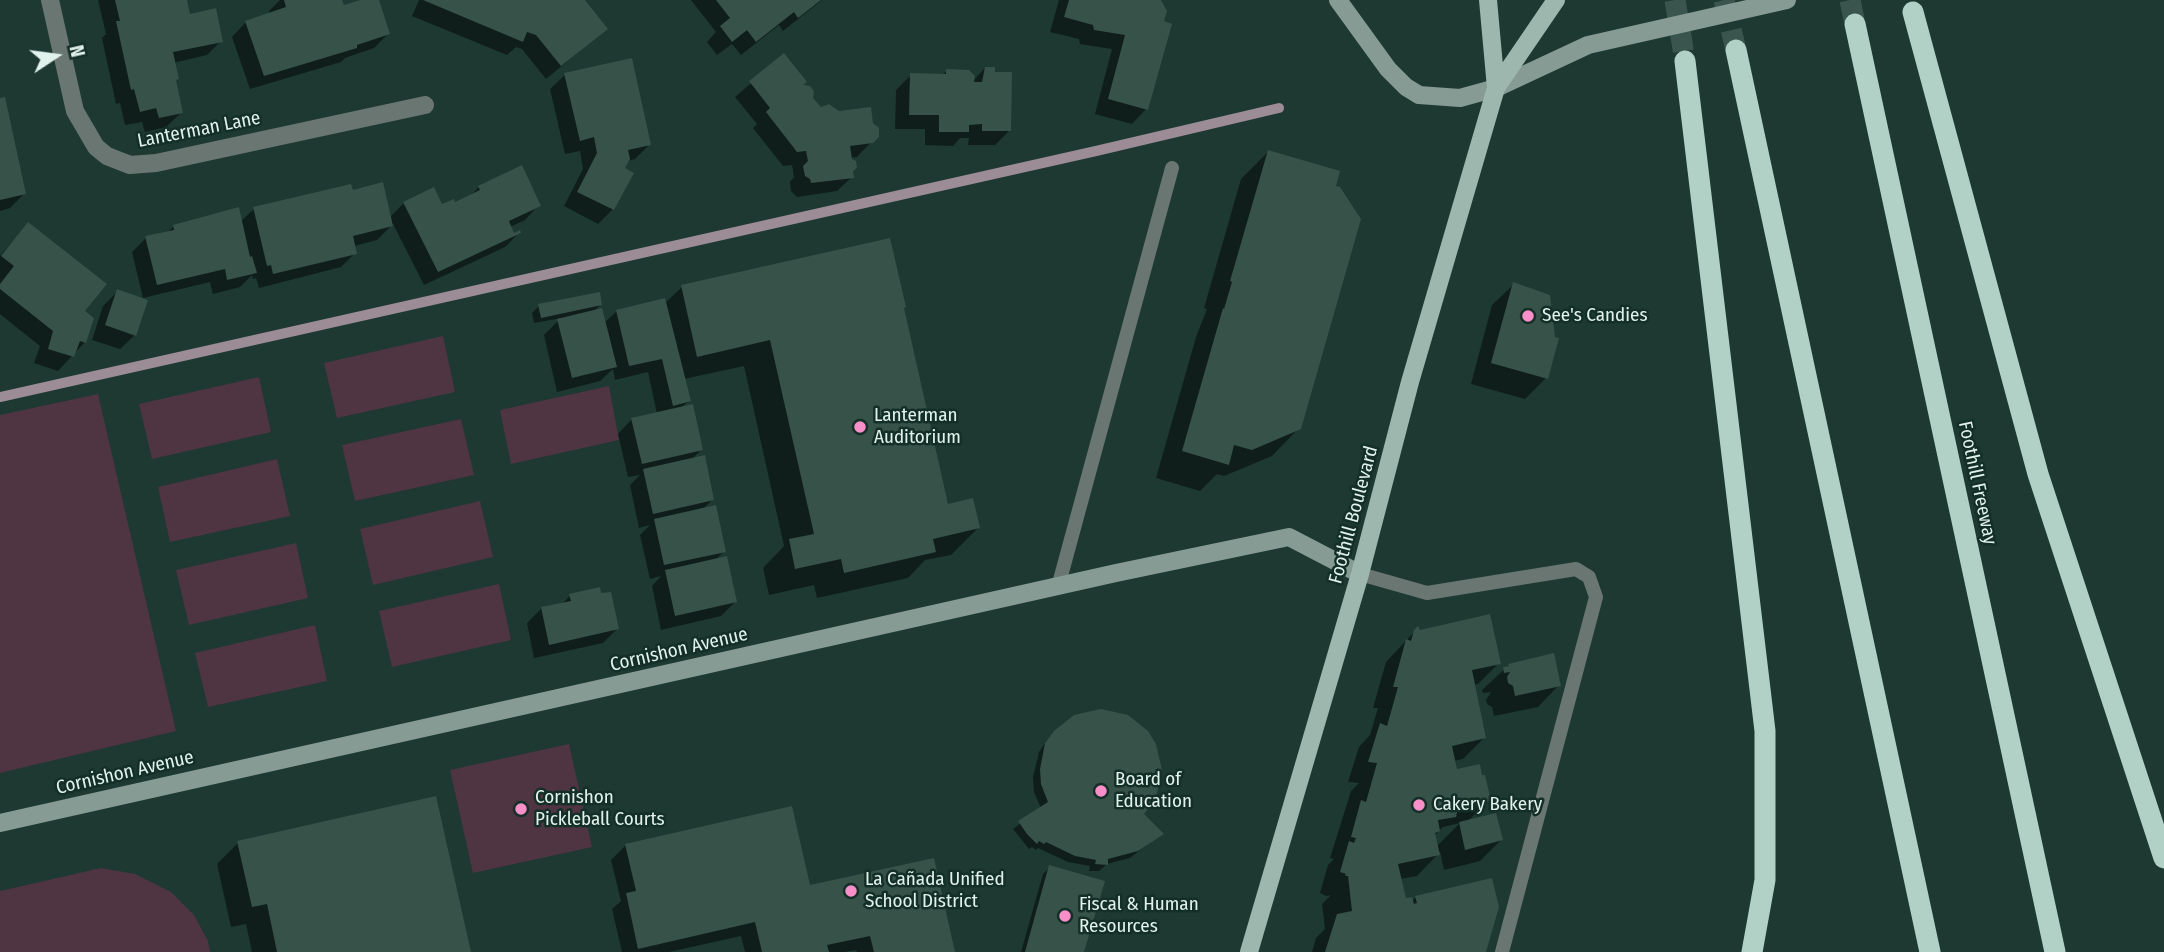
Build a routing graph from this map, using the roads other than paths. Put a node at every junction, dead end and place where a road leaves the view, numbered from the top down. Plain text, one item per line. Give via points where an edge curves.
1 (50, 0) edge
2 (1338, 0) edge
3 (1488, 0) edge
4 (1556, 0) edge
5 (1787, 0) edge
6 (1913, 12) dead end
7 (1855, 24) tunnel mouth
8 (1736, 50) tunnel mouth
9 (1685, 61) tunnel mouth
10 (1496, 88) junction
11 (425, 105) dead end
12 (1172, 168) dead end
13 (1360, 574) junction
14 (1058, 587) junction
15 (0, 823) edge
16 (2164, 858) edge
17 (1249, 952) edge
18 (1502, 952) edge
19 (1752, 952) edge
20 (1930, 952) edge
21 (2055, 952) edge

1 - 11 street, Lanterman Lane via 75,111 87,136 107,156 130,165
2 - 10 street via 1406,88 1419,95 1460,98
3 - 10 main road, Foothill Boulevard
4 - 10 main road, Foothill Boulevard
5 - 10 street via 1588,46
6 - 16 highway via 2038,474
7 - 21 highway, Foothill Freeway
8 - 20 highway
9 - 19 highway via 1765,731 1765,880
10 - 13 main road, Foothill Boulevard via 1410,382
12 - 14 lane
13 - 14 street, Cornishon Avenue via 1289,537
13 - 17 main road, Foothill Boulevard
13 - 18 lane via 1427,593 1576,569 1590,578 1596,597
14 - 15 street, Cornishon Avenue

